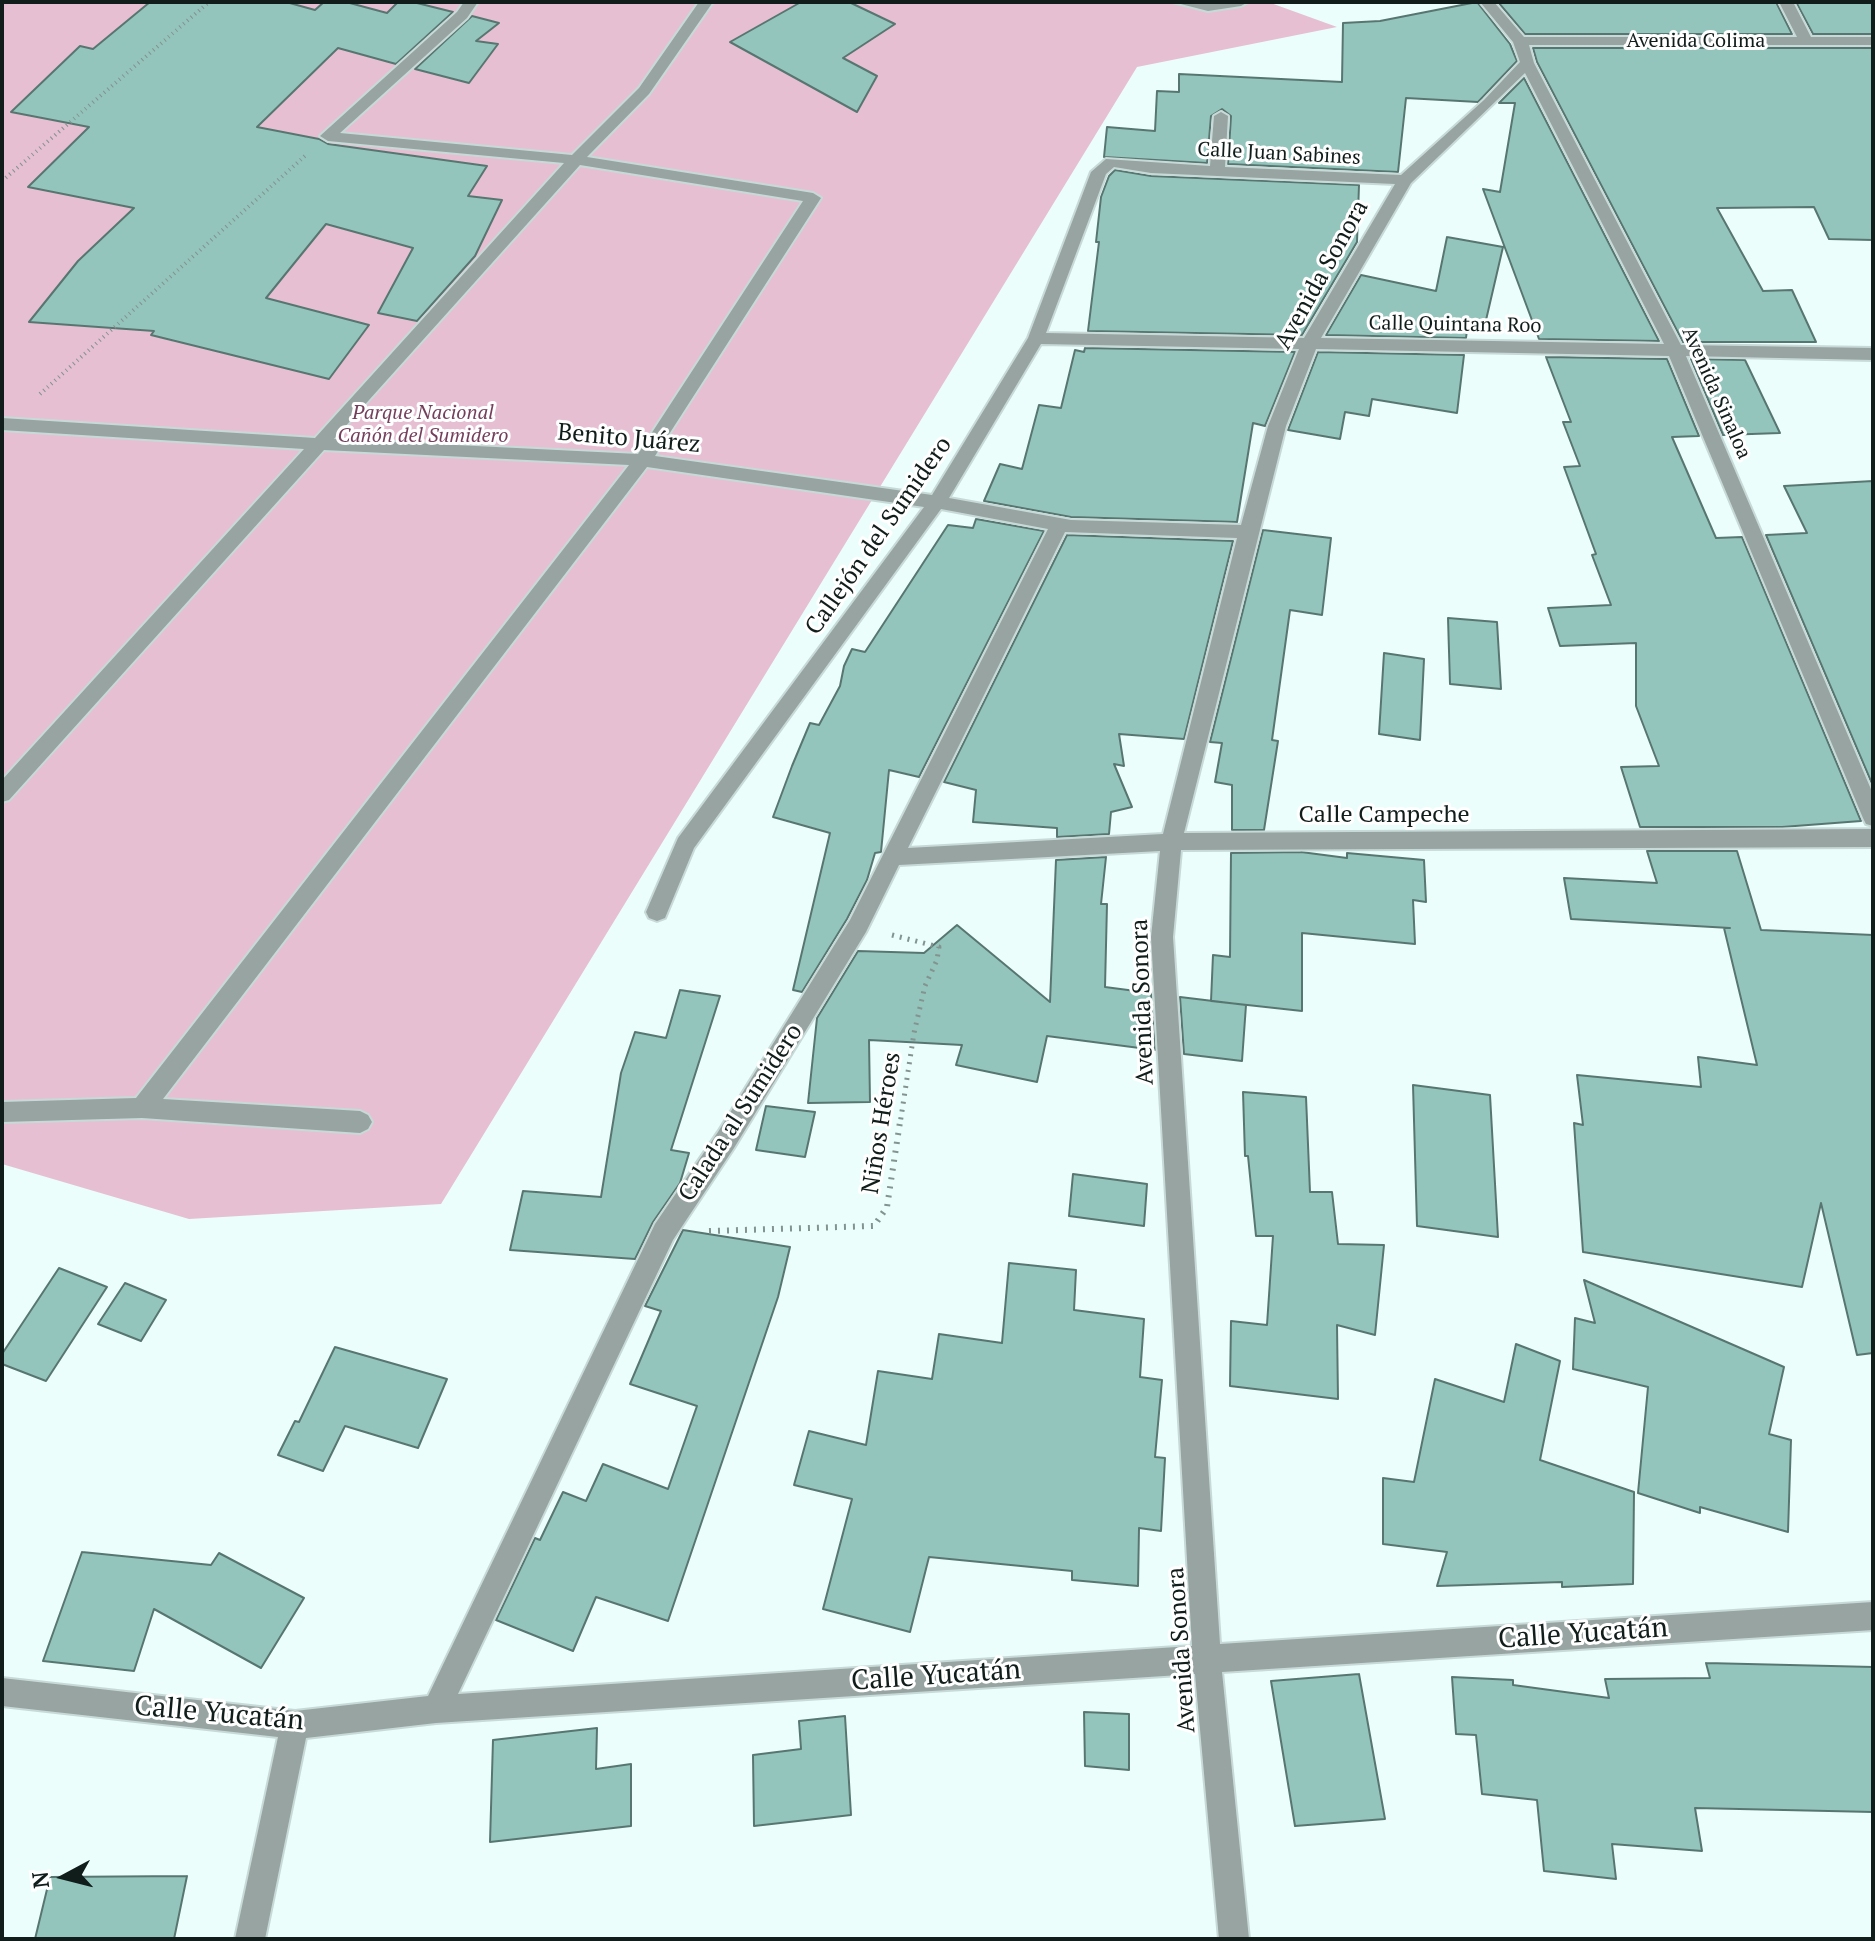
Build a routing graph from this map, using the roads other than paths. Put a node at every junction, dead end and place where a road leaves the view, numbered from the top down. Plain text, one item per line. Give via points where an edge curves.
1 (471, 2) edge
2 (706, 2) edge
3 (1180, 2) edge
4 (1241, 2) edge
5 (1487, 2) edge
6 (1786, 2) edge
7 (1806, 40) junction
8 (1520, 41) junction
9 (1873, 41) edge
10 (1527, 63) junction
11 (1221, 116) dead end
12 (576, 160) junction
13 (1151, 168) joint
14 (1217, 171) junction
15 (1405, 180) junction
16 (1036, 338) junction
17 (1309, 344) junction
18 (1676, 352) junction
19 (1873, 354) edge
20 (3, 425) edge
21 (321, 444) junction
22 (643, 460) junction
23 (937, 502) junction
24 (1059, 525) junction
25 (1248, 532) junction
26 (2, 794) edge
27 (1873, 818) edge
28 (1873, 838) edge
29 (1171, 842) junction
30 (895, 857) junction
31 (657, 912) dead end
32 (142, 1108) junction
33 (2, 1112) edge
34 (360, 1122) dead end
35 (1873, 1616) edge
36 (1207, 1658) junction
37 (2, 1692) edge
38 (436, 1709) junction
39 (295, 1725) junction
40 (250, 1939) edge
41 (1234, 1939) edge

1 - 12 street via 328,136
2 - 12 street via 644,91
3 - 4 street via 1208,7
5 - 8 street, Avenida Sinaloa
6 - 7 street
7 - 8 street, Avenida Colima
7 - 9 street, Avenida Colima
8 - 10 street, Avenida Sinaloa
10 - 15 street, Avenida Sonora
10 - 18 street, Avenida Sinaloa
11 - 14 street
12 - 21 street
12 - 22 street via 813,198
13 - 14 street, Calle Juan Sabines
13 - 16 street, Callejón del Sumidero via 1111,162 1099,172
14 - 15 street, Calle Juan Sabines
15 - 17 street, Avenida Sonora
16 - 17 street, Calle Quintana Roo
16 - 23 street, Callejón del Sumidero
17 - 18 street, Calle Quintana Roo
17 - 25 street, Avenida Sonora via 1277,426
18 - 19 street, Calle Quintana Roo
18 - 27 street, Avenida Sinaloa
20 - 21 street, Benito Juárez
21 - 22 street, Benito Juárez
21 - 26 street
22 - 23 street, Benito Juárez
22 - 32 street
23 - 24 street, Benito Juárez
23 - 31 street, Callejón del Sumidero via 685,844
24 - 25 street, Benito Juárez
24 - 30 street, Calada al Sumidero
25 - 29 street, Avenida Sonora
28 - 29 street, Calle Campeche
29 - 30 street, Calle Campeche
29 - 36 street, Avenida Sonora via 1162,937
30 - 38 street, Calada al Sumidero via 858,926 664,1232
32 - 33 street
32 - 34 street
35 - 36 street, Calle Yucatán
36 - 38 street, Calle Yucatán
36 - 41 street, Avenida Sonora
37 - 39 street, Calle Yucatán
38 - 39 street, Calle Yucatán
39 - 40 street

